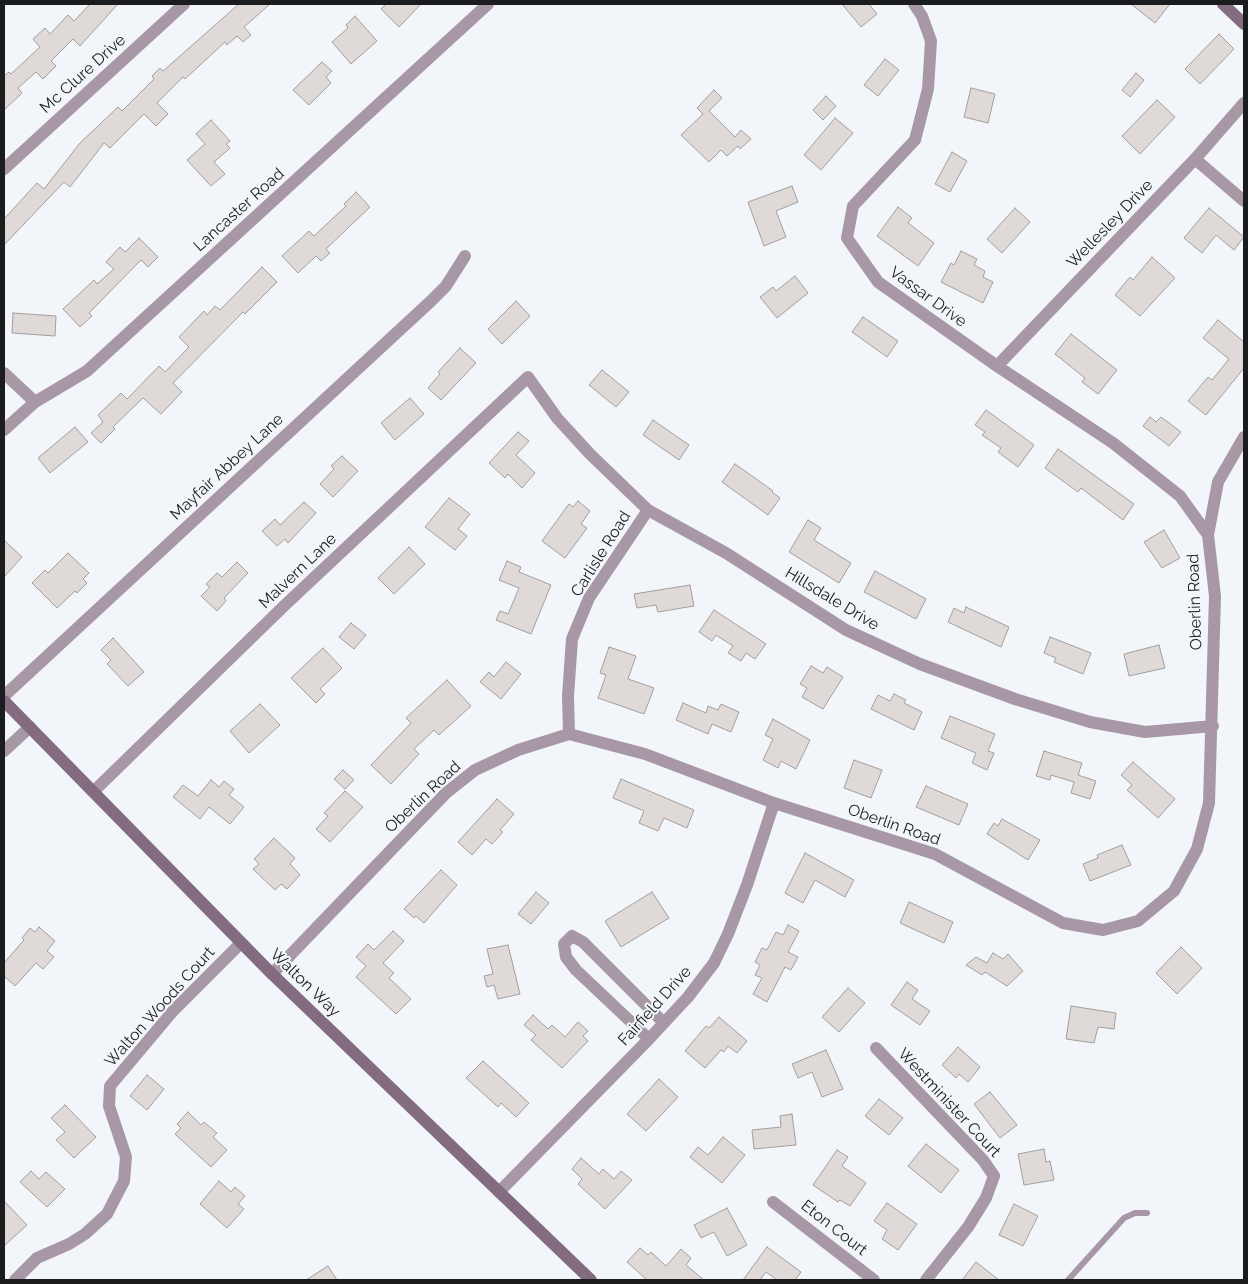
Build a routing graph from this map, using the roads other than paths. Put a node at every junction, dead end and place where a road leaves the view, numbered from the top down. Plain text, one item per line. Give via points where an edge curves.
1 (184, 4) edge
2 (488, 4) edge
3 (914, 4) edge
4 (1222, 4) edge
5 (1244, 24) edge
6 (1244, 102) edge
7 (1195, 159) junction
8 (4, 169) edge
9 (1244, 201) edge
10 (465, 256) dead end
11 (997, 366) junction
12 (4, 373) edge
13 (528, 376) joint
14 (35, 402) junction
15 (4, 430) edge
16 (1244, 438) edge
17 (648, 510) junction
18 (1208, 535) junction
19 (4, 696) edge
20 (4, 701) edge
21 (1213, 726) junction
22 (30, 727) junction
23 (569, 734) junction
24 (4, 751) edge
25 (94, 791) junction
26 (774, 803) junction
27 (241, 943) junction
28 (272, 974) junction
29 (664, 1023) junction
30 (649, 1039) junction
31 (876, 1048) dead end
32 (499, 1192) junction
33 (774, 1202) dead end
34 (1147, 1213) dead end
35 (15, 1280) edge
36 (591, 1280) edge
37 (874, 1280) edge
38 (926, 1280) edge
39 (1068, 1280) edge

1 - 8 street, Mc Clure Drive
2 - 14 street, Lancaster Road via 87,371
3 - 11 street, Vassar Drive via 931,41 928,90 915,140 853,206 847,238 878,282
4 - 5 main road
6 - 7 street, Wellesley Drive
7 - 9 street
7 - 11 street, Wellesley Drive
10 - 19 street, Mayfair Abbey Lane via 446,286 431,301
11 - 18 street, Vassar Drive via 1113,442 1180,496
12 - 14 street
13 - 17 street, Hillsdale Drive via 557,418
13 - 25 street, Malvern Lane
14 - 15 street, Lancaster Road
16 - 18 street, Oberlin Road via 1218,482
17 - 21 street, Hillsdale Drive via 726,553 846,630 920,664 1090,722 1145,732
17 - 23 street, Carlisle Road via 589,598 572,639
18 - 21 street, Oberlin Road via 1215,596
20 - 22 main road, Walton Way
21 - 26 street, Oberlin Road via 1209,803 1197,848 1174,891 1138,921 1103,930 1063,923 935,854
22 - 24 street
22 - 25 main road, Walton Way
23 - 26 street, Oberlin Road via 645,754
23 - 28 street, Oberlin Road via 518,750 475,770 446,793
25 - 27 main road, Walton Way
26 - 29 street, Fairfield Drive via 747,886 714,963
27 - 28 main road, Walton Way
27 - 35 street, Walton Woods Court via 173,1011 110,1086 109,1106 126,1157 124,1182 107,1214 85,1234 38,1258
28 - 32 main road, Walton Way
29 - 30 street, Fairfield Drive
29 - 30 street via 583,942 572,936 564,944 566,957 576,970
30 - 32 street, Fairfield Drive
31 - 38 street, Westminister Court via 983,1160 994,1176 986,1198 968,1227
32 - 36 main road, Walton Way
33 - 37 street, Eton Court
34 - 39 lane via 1135,1213 1124,1218

